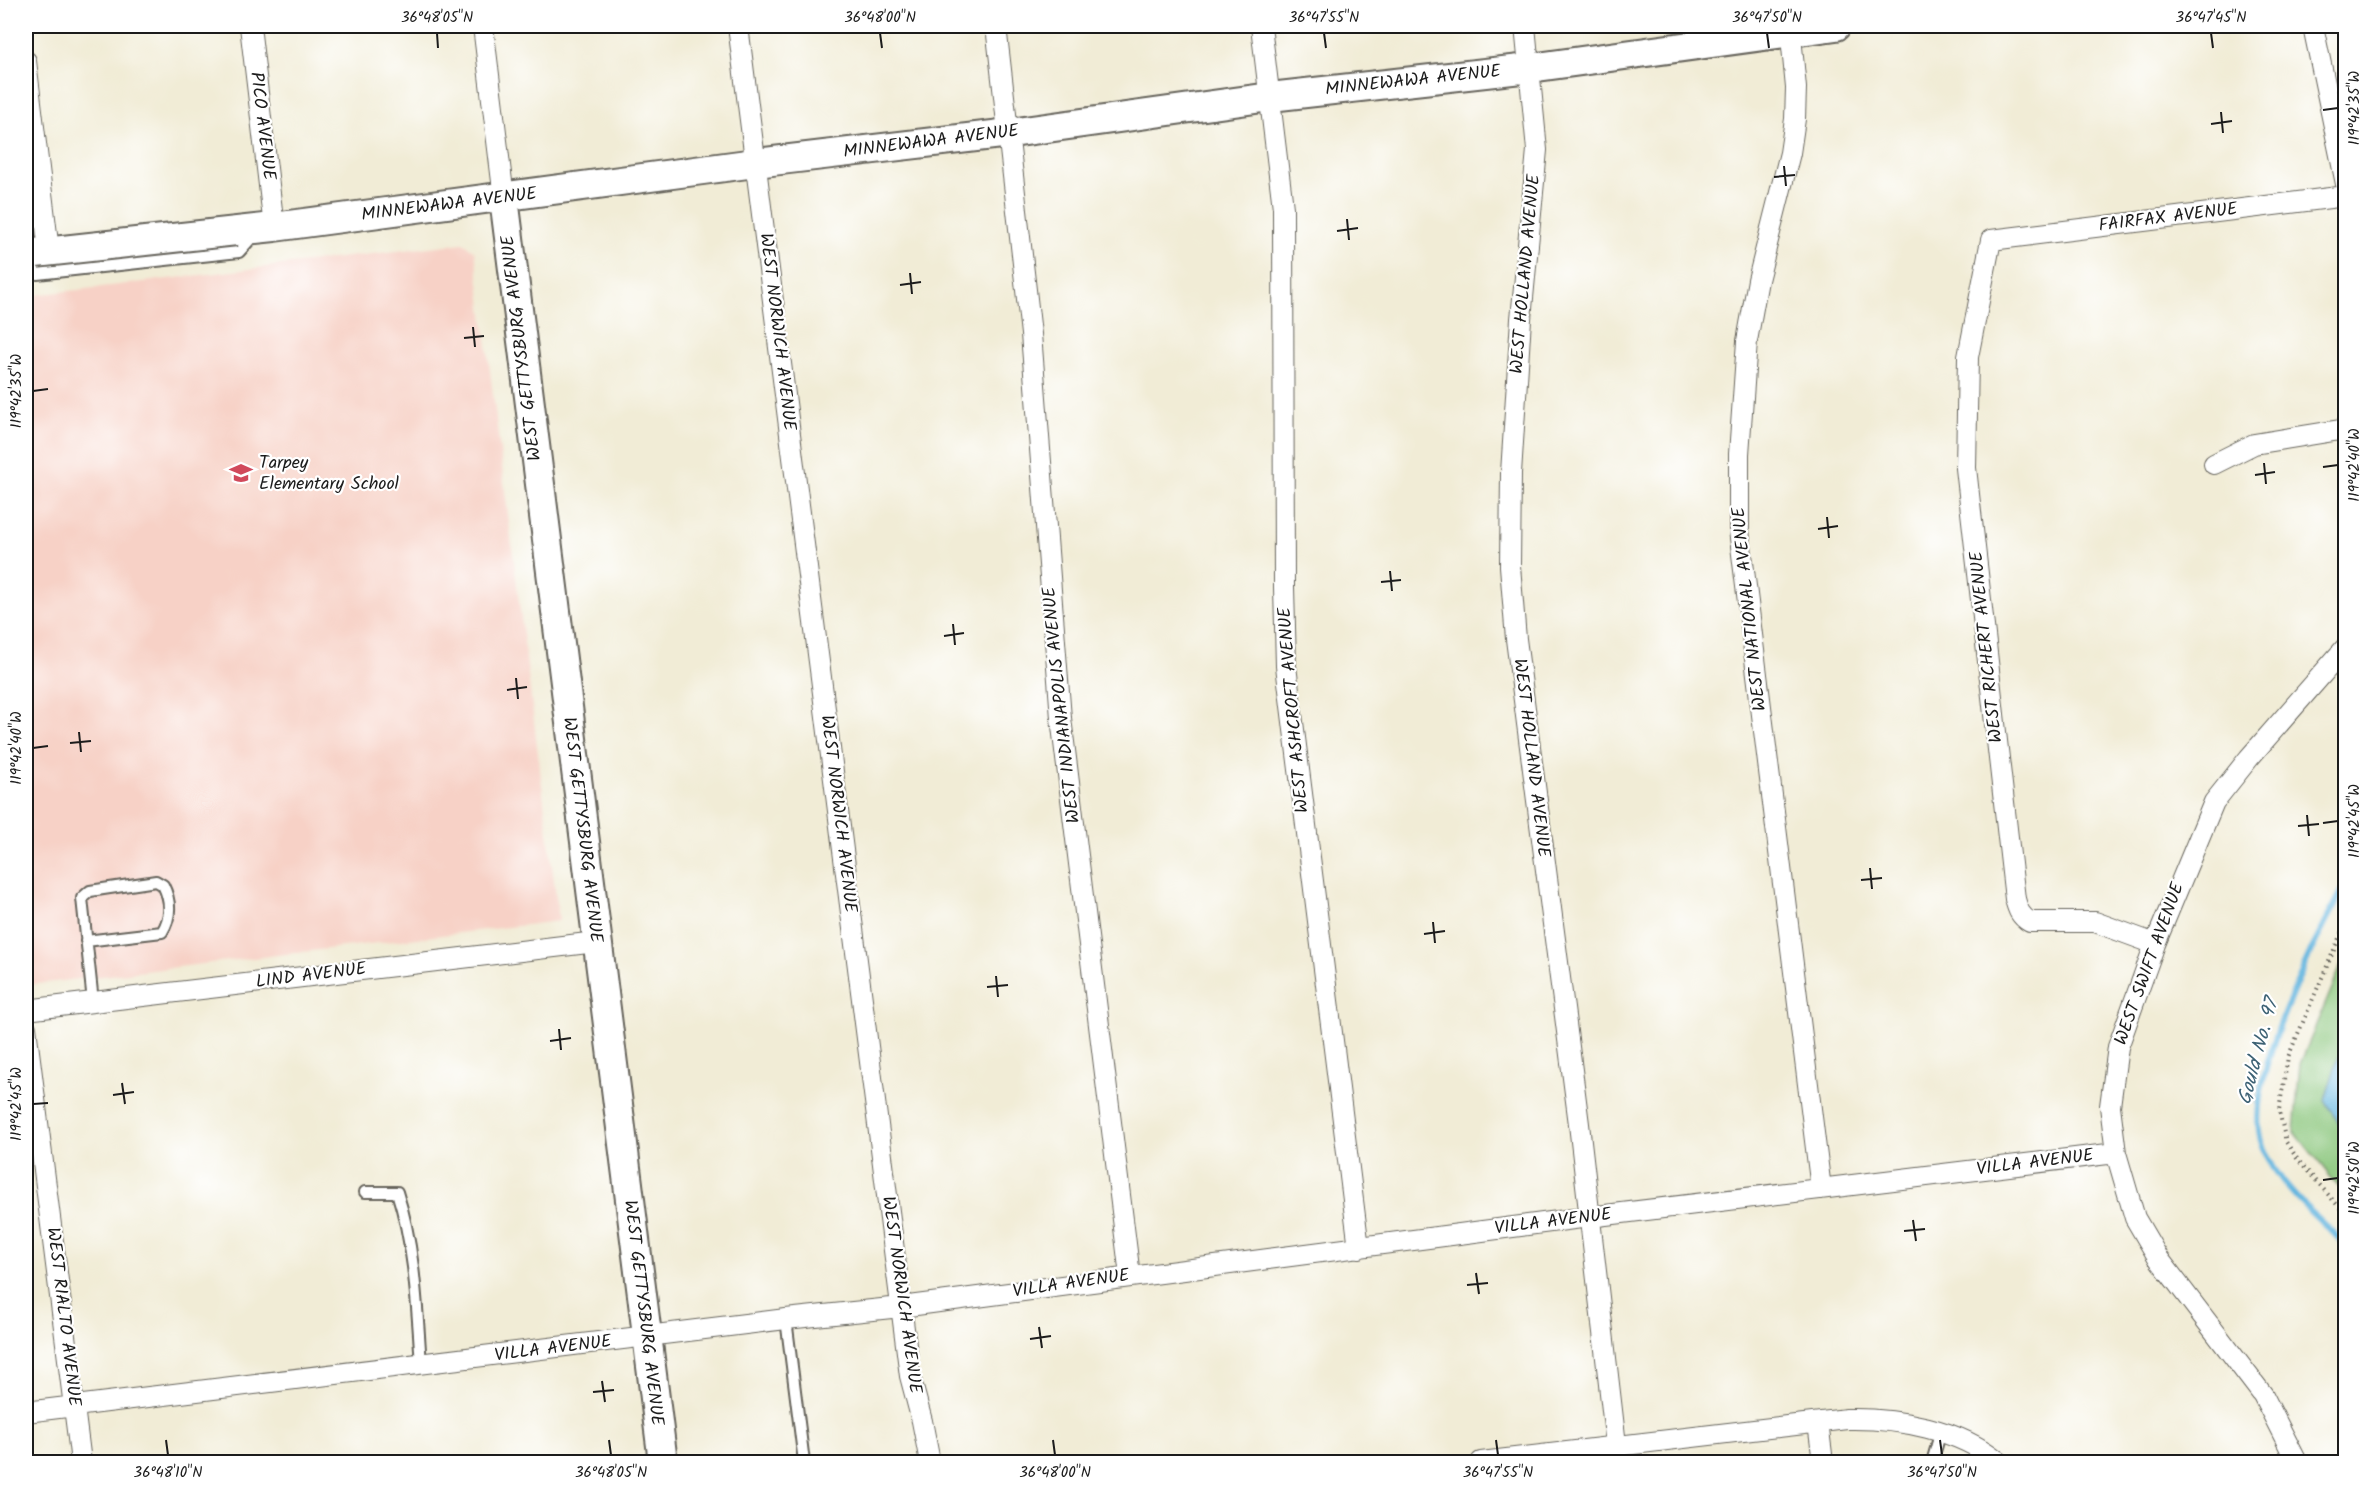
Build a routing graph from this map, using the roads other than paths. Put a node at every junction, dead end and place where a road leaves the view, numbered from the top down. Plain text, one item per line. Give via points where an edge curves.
1 (250, 26) edge
2 (483, 26) edge
3 (738, 26) edge
4 (996, 26) edge
5 (1261, 26) edge
6 (1525, 26) edge
7 (1836, 26) edge
8 (2313, 26) edge
9 (1790, 28) edge
10 (26, 61) edge
11 (1530, 68) junction
12 (1270, 97) junction
13 (1010, 133) junction
14 (755, 163) junction
15 (2346, 184) edge
16 (2346, 196) edge
17 (504, 198) junction
18 (267, 228) junction
19 (1991, 240) joint
20 (33, 255) edge
21 (2346, 429) edge
22 (2214, 464) dead end
23 (2346, 647) edge
24 (86, 941) junction
25 (596, 942) junction
26 (2156, 944) junction
27 (93, 1002) junction
28 (26, 1010) edge
29 (26, 1028) edge
30 (2116, 1153) junction
31 (1821, 1189) junction
32 (365, 1192) dead end
33 (1589, 1217) junction
34 (1359, 1248) junction
35 (1130, 1276) junction
36 (901, 1307) junction
37 (786, 1319) junction
38 (646, 1336) junction
39 (421, 1365) junction
40 (74, 1407) junction
41 (26, 1413) edge
42 (1818, 1423) junction
43 (1941, 1431) junction
44 (1616, 1445) junction
45 (81, 1462) edge
46 (663, 1462) edge
47 (804, 1462) edge
48 (930, 1462) edge
49 (1481, 1462) edge
50 (1823, 1462) edge
51 (1932, 1462) edge
52 (1999, 1462) edge
53 (2297, 1462) edge

1 - 18 street, PICO AVENUE
2 - 17 street
3 - 14 street, WEST NORWICH AVENUE
4 - 13 street, WEST INDIANAPOLIS AVENUE
5 - 12 street, WEST ASHCROFT AVENUE
6 - 11 street, WEST HOLLAND AVENUE
7 - 9 street, MINNEWAWA AVENUE
8 - 15 street
9 - 11 street, MINNEWAWA AVENUE
9 - 31 street, WEST NATIONAL AVENUE via 1795,119 1747,340 1739,454 1739,530
10 - 20 street
11 - 12 street, MINNEWAWA AVENUE
11 - 33 street, WEST HOLLAND AVENUE via 1537,150 1517,378 1510,566
12 - 13 street, MINNEWAWA AVENUE
12 - 34 street, WEST ASHCROFT AVENUE via 1283,208 1286,666
13 - 14 street, MINNEWAWA AVENUE
13 - 35 street, WEST INDIANAPOLIS AVENUE via 1031,334 1061,718
14 - 17 street, MINNEWAWA AVENUE
14 - 36 street, WEST NORWICH AVENUE
16 - 19 street, FAIRFAX AVENUE
17 - 18 street, MINNEWAWA AVENUE
17 - 25 street, WEST GETTYSBURG AVENUE
18 - 20 street, MINNEWAWA AVENUE
19 - 26 street, WEST RICHERT AVENUE via 1968,357 1966,468 2015,899 2019,912 2030,922 2095,922
21 - 22 street via 2254,444
23 - 26 street, WEST SWIFT AVENUE via 2214,802
24 - 24 lane via 162,932 170,908 163,885 156,881 90,891 82,898
24 - 27 lane
25 - 27 street, LIND AVENUE
25 - 38 street, WEST GETTYSBURG AVENUE
26 - 30 street, WEST SWIFT AVENUE via 2118,1047 2110,1106
27 - 28 street, LIND AVENUE
29 - 40 street, WEST RIALTO AVENUE
30 - 31 street, VILLA AVENUE
30 - 53 street, WEST SWIFT AVENUE via 2135,1218 2159,1259 2263,1395
31 - 33 street, VILLA AVENUE
32 - 39 lane via 397,1192 406,1219
33 - 34 street, VILLA AVENUE
33 - 44 street, WEST HOLLAND AVENUE
34 - 35 street, VILLA AVENUE
35 - 36 street, VILLA AVENUE
36 - 37 street, VILLA AVENUE
36 - 48 street, WEST NORWICH AVENUE via 910,1376
37 - 38 street, VILLA AVENUE
37 - 47 lane
38 - 39 street, VILLA AVENUE
38 - 46 street, WEST GETTYSBURG AVENUE
39 - 40 street, VILLA AVENUE
40 - 41 street, VILLA AVENUE
40 - 45 street, WEST RIALTO AVENUE
42 - 43 street via 1879,1419
42 - 44 street
42 - 50 street
43 - 51 lane
43 - 52 street
44 - 49 street

